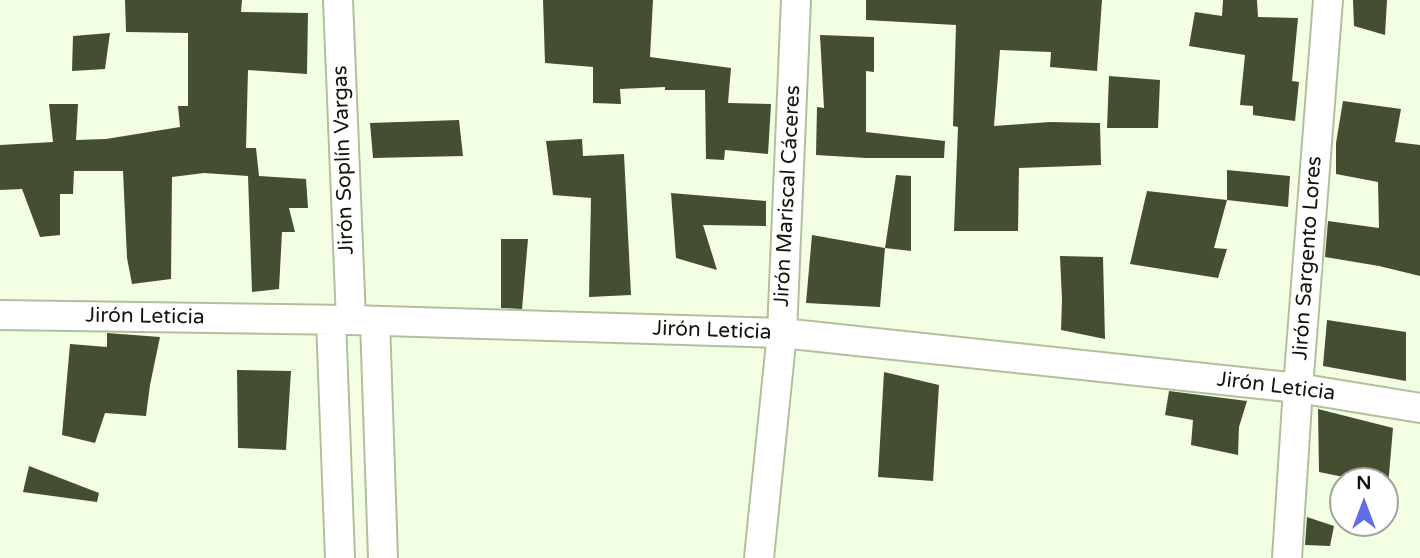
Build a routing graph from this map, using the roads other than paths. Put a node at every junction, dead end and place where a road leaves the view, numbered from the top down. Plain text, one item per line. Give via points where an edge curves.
1 (338, 0) edge
2 (796, 0) edge
3 (1328, 0) edge
4 (0, 315) edge
5 (353, 320) junction
6 (782, 333) junction
7 (1298, 388) junction
8 (1420, 408) edge
9 (340, 558) edge
10 (383, 558) edge
11 (759, 558) edge
12 (1287, 558) edge

1 - 5 street, Jirón Soplín Vargas
2 - 6 street, Jirón Mariscal Cáceres
3 - 7 street, Jirón Sargento Lores
4 - 5 street, Jirón Leticia
5 - 6 street, Jirón Leticia
5 - 9 street, Jirón Soplín Vargas
5 - 10 street, Jirón Soplín Vargas
6 - 7 street, Jirón Leticia
6 - 11 street, Jirón Mariscal Cáceres
7 - 8 street, Jirón Leticia
7 - 12 street, Jirón Sargento Lores

